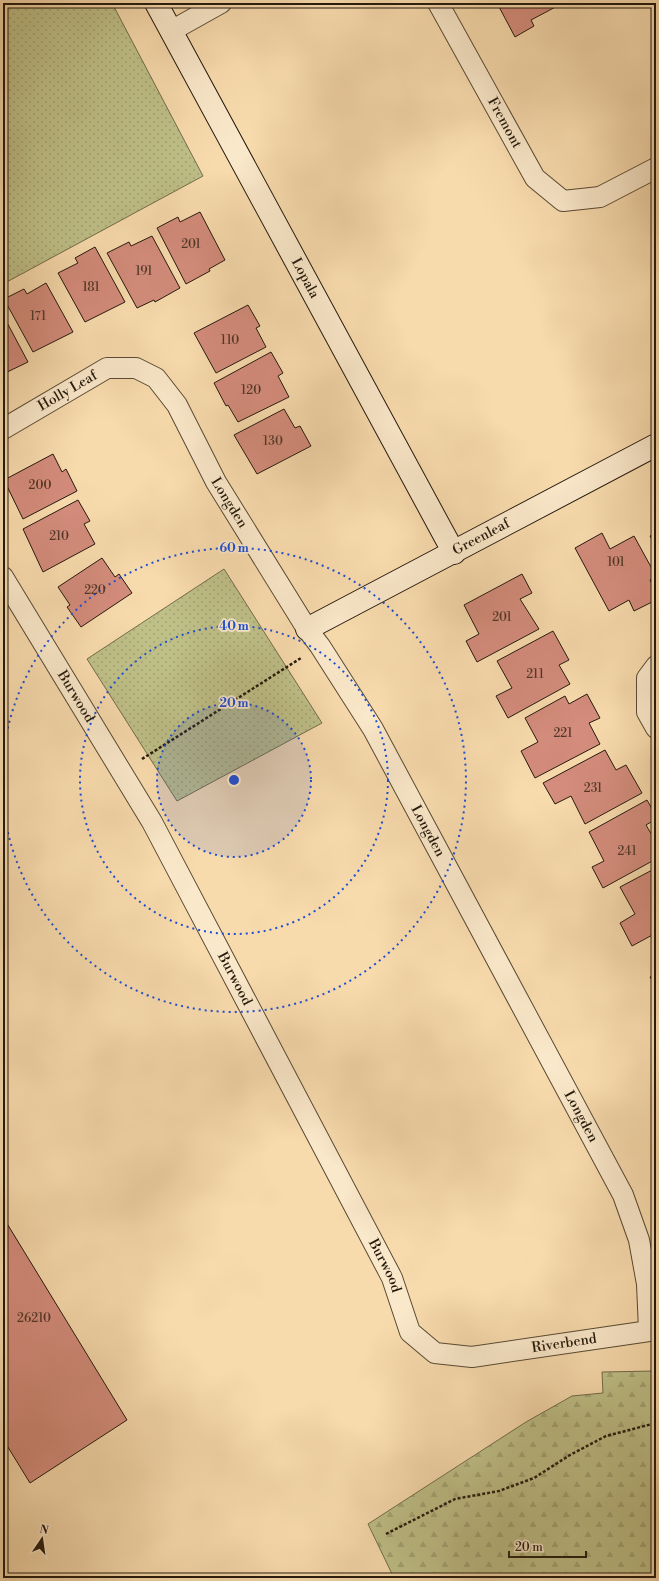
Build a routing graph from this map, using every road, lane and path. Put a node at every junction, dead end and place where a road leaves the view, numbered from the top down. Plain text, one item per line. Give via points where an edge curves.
1 (156, 3) edge
2 (221, 3) edge
3 (438, 3) edge
4 (171, 30) junction
5 (656, 168) edge
6 (136, 368) joint
7 (3, 429) edge
8 (656, 445) edge
9 (454, 553) junction
10 (3, 577) edge
11 (313, 638) junction
12 (652, 672) edge
13 (656, 728) edge
14 (121, 772) junction
15 (652, 1330) edge
16 (472, 1357) joint
17 (656, 1423) edge
18 (386, 1534) dead end

1 - 4 street, Lopala
2 - 4 street
3 - 5 street, Fremont via 535,178 563,201 600,197
4 - 9 street, Lopala
6 - 7 street, Holly Leaf via 107,368
6 - 11 street, Longden via 156,378 177,405 216,482
8 - 9 street, Greenleaf
9 - 11 street, Greenleaf
10 - 14 street, Burwood
11 - 14 path
11 - 15 street, Longden via 373,729 623,1195 639,1240
12 - 13 street via 647,712
14 - 16 street, Burwood via 152,822 392,1278 410,1332 435,1353
15 - 16 street, Riverbend
17 - 18 path via 606,1436 570,1454 534,1478 499,1491 455,1499

